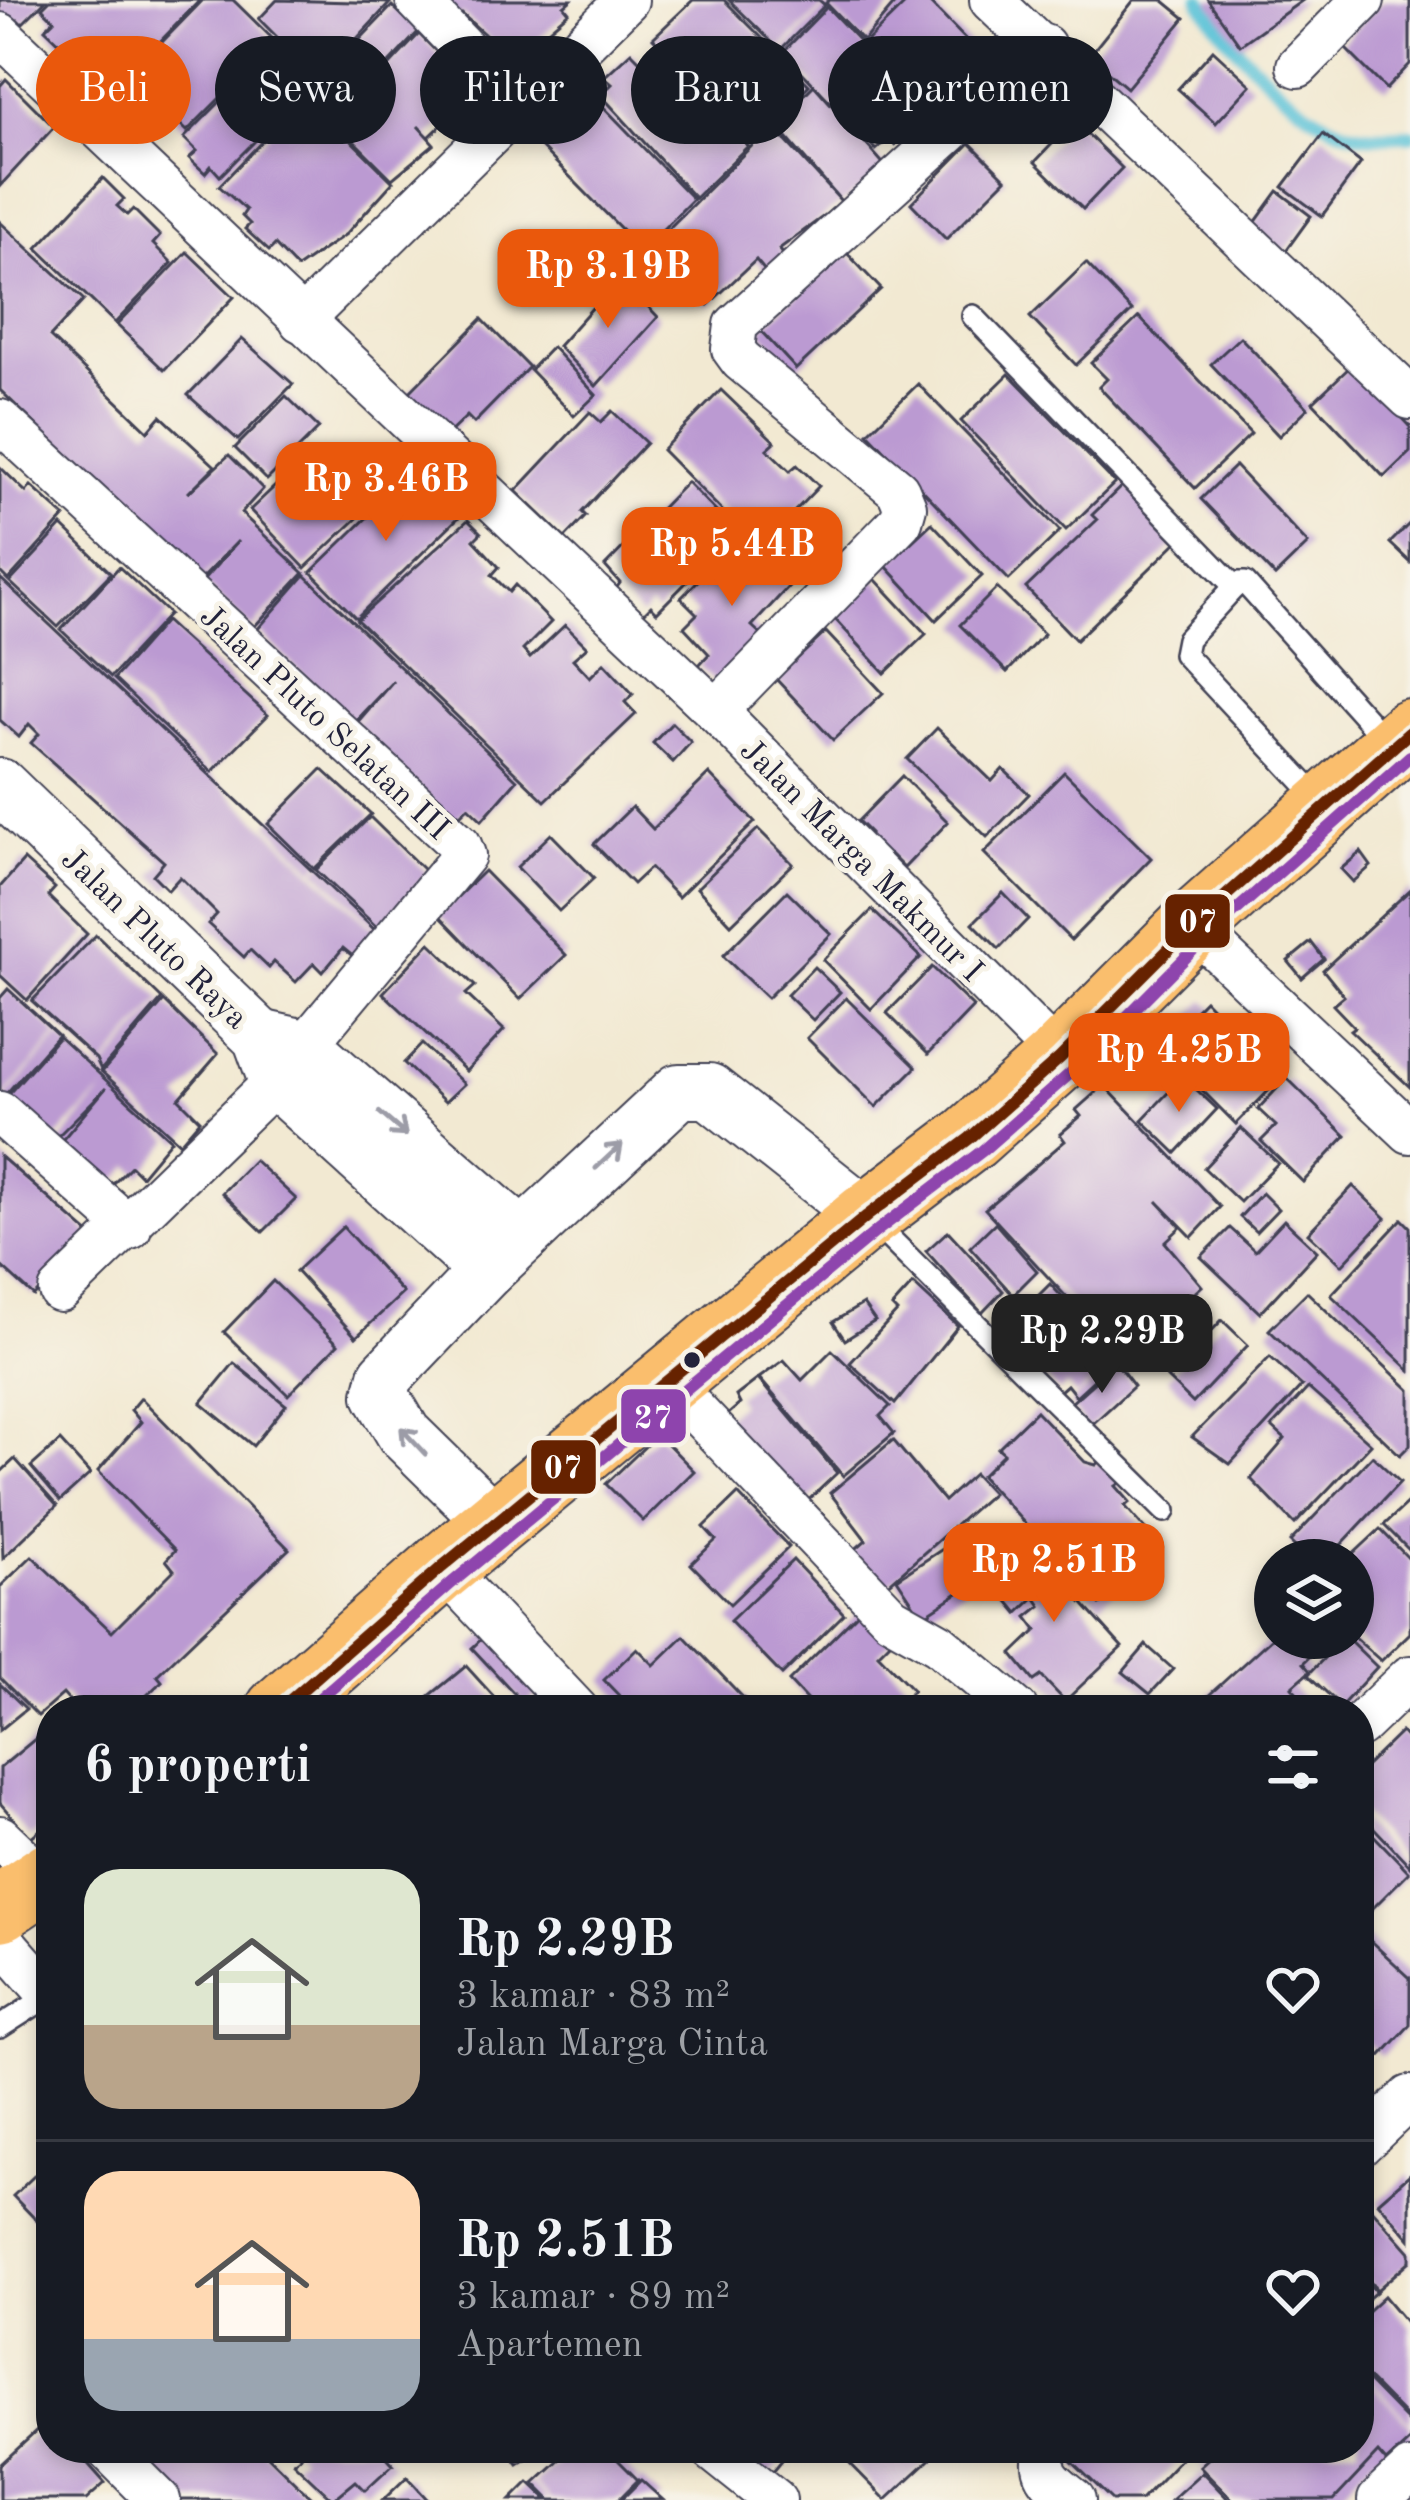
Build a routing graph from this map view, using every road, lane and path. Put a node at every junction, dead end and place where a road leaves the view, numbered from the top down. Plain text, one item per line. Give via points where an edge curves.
1 (417, 0) edge
2 (627, 0) edge
3 (991, 0) edge
4 (1363, 0) edge
5 (0, 34) edge
6 (452, 36) edge
7 (591, 36) edge
8 (1032, 36) edge
9 (1298, 65) dead end
10 (1113, 112) edge
11 (483, 144) edge
12 (936, 144) edge
13 (974, 316) dead end
14 (301, 321) junction
15 (1410, 398) edge
16 (0, 421) edge
17 (1235, 587) junction
18 (716, 711) junction
19 (1401, 740) edge
20 (0, 786) edge
21 (1325, 806) junction
22 (1192, 926) junction
23 (280, 1055) junction
24 (1060, 1058) junction
25 (0, 1113) edge
26 (1410, 1132) edge
27 (867, 1216) junction
28 (130, 1228) junction
29 (504, 1254) junction
30 (60, 1291) dead end
31 (668, 1381) junction
32 (1165, 1511) dead end
33 (496, 1524) junction
34 (442, 1567) junction
35 (1410, 1676) edge
36 (304, 1695) edge
37 (563, 1695) edge
38 (999, 1695) edge
39 (1374, 1711) edge
40 (0, 1939) edge
41 (36, 1979) edge
42 (36, 2004) edge
43 (0, 2027) edge
44 (1410, 2097) edge
45 (1374, 2132) edge
46 (122, 2463) edge
47 (729, 2463) edge
48 (1043, 2463) edge
49 (1410, 2471) edge
50 (159, 2500) edge
51 (775, 2500) edge
52 (1074, 2500) edge
53 (1379, 2500) edge

1 - 6 street
2 - 7 street
3 - 8 street
4 - 9 street
5 - 14 street, Jalan Marga Makmur I
10 - 15 street
11 - 14 street
12 - 18 street, Jalan Marga Makmur I via 736,325 733,349 741,360 898,490 905,507
13 - 17 lane
14 - 18 street, Jalan Marga Makmur I
16 - 23 street, Jalan Pluto Selatan III via 463,849 460,866
17 - 19 lane via 1245,583
17 - 21 lane via 1187,639 1184,654
18 - 24 street, Jalan Marga Makmur I
19 - 21 main road
20 - 23 street, Jalan Pluto Raya
21 - 22 main road
22 - 24 main road
22 - 26 street
23 - 28 street
23 - 29 street, Jalan Pluto Raya
24 - 27 main road
25 - 28 street
29 -> 27 street via 688,1087 709,1091
27 - 31 main road
27 - 32 lane
28 - 30 street
33 -> 29 street via 404,1434 381,1395 386,1376
31 - 33 main road
31 - 38 street via 891,1616
33 - 34 main road
34 - 36 main road
34 - 37 street
35 - 39 street
40 - 41 street
42 - 43 lane
44 - 45 street
46 - 50 street
47 - 51 street
48 - 52 street via 1047,2478
49 - 53 street

